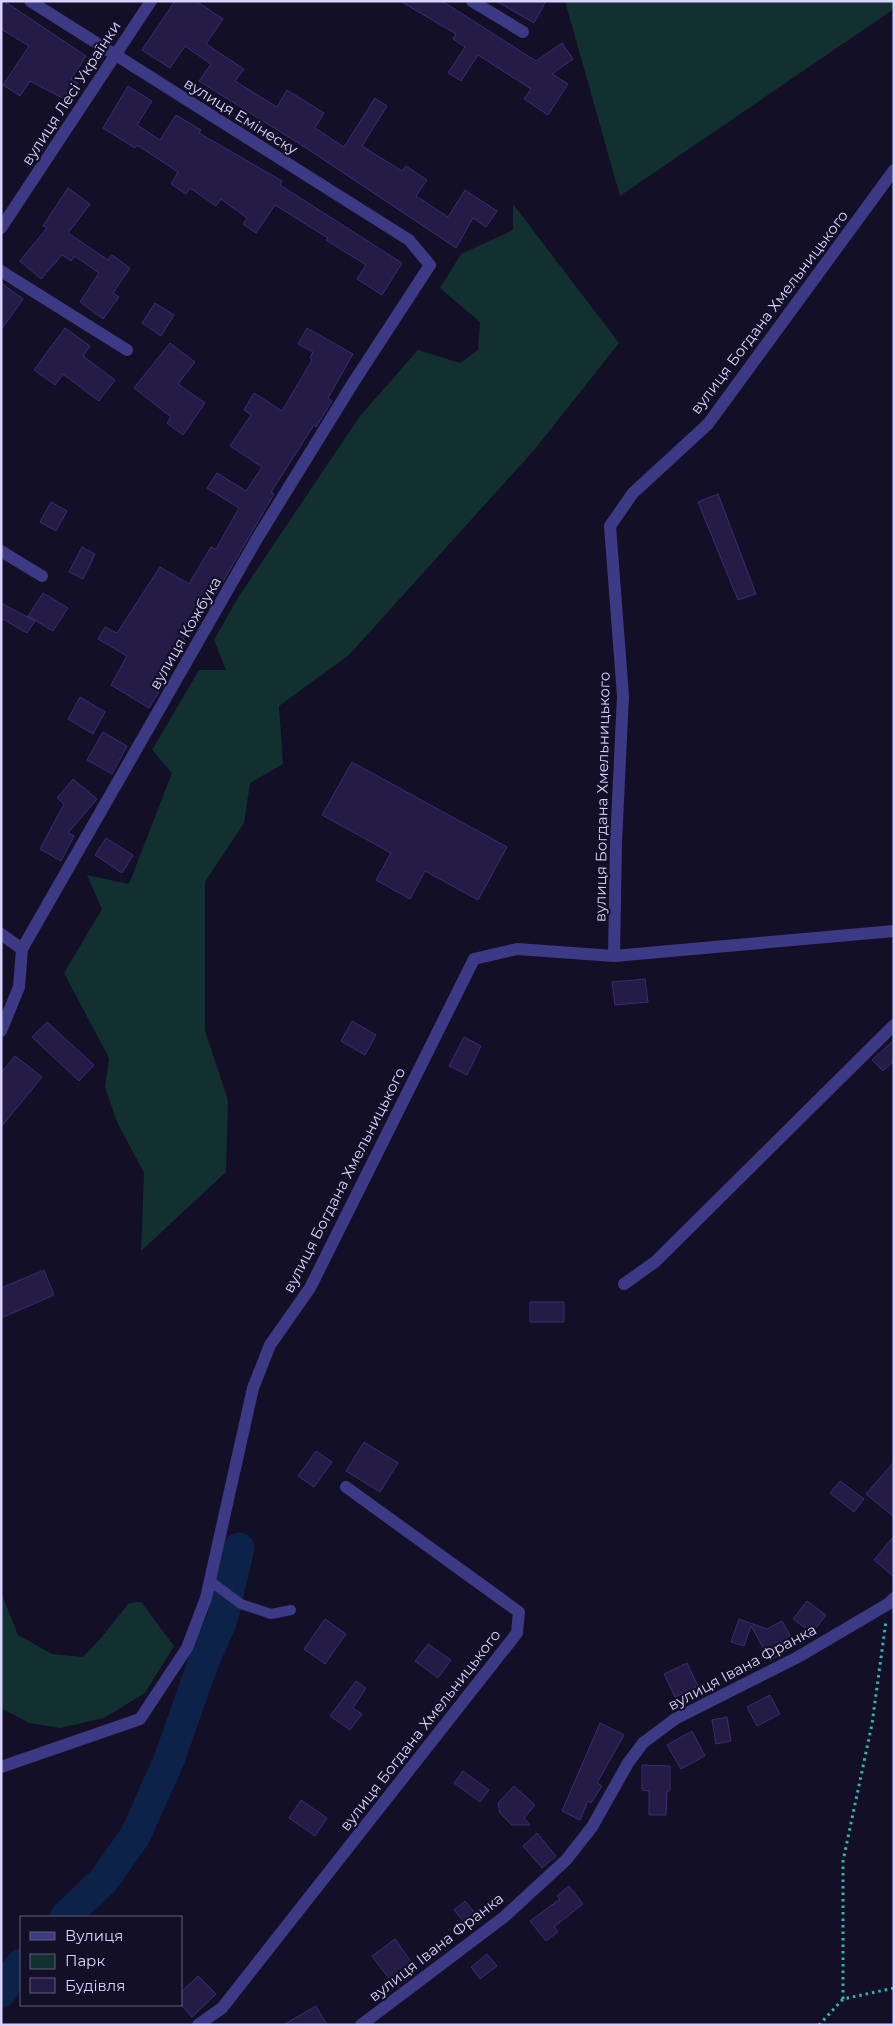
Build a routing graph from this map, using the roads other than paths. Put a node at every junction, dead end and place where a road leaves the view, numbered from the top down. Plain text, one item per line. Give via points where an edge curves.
1 (30, 1) edge
2 (151, 1) edge
3 (472, 1) edge
4 (524, 32) dead end
5 (115, 56) junction
6 (894, 170) edge
7 (1, 228) edge
8 (430, 265) joint
9 (1, 271) edge
10 (127, 350) dead end
11 (1, 551) edge
12 (42, 576) dead end
13 (894, 931) edge
14 (1, 934) edge
15 (22, 950) junction
16 (614, 956) junction
17 (894, 1025) edge
18 (1, 1031) edge
19 (624, 1284) dead end
20 (346, 1487) dead end
21 (214, 1585) junction
22 (891, 1601) edge
23 (291, 1610) dead end
24 (1, 1767) edge
25 (198, 2025) edge
26 (361, 2025) edge

1 - 5 street, вулиця Емінеску
2 - 5 street, вулиця Лесі Українки
3 - 4 street
5 - 7 street, вулиця Лесі Українки
5 - 8 street, вулиця Емінеску via 409,240
6 - 16 street, вулиця Богдана Хмельницького via 708,424 633,493 610,526 624,696
8 - 15 street, вулиця Кожбука via 258,537
9 - 10 street
11 - 12 street
13 - 16 street, вулиця Богдана Хмельницького
14 - 15 street
15 - 18 street, вулиця Кожбука via 19,987
16 - 21 street, вулиця Богдана Хмельницького via 517,949 474,959 310,1288 270,1344 253,1388
17 - 19 street via 655,1262
20 - 25 street, вулиця Богдана Хмельницького via 519,1612 517,1633 222,2008
21 - 23 lane via 241,1604 271,1614
21 - 24 street, вулиця Богдана Хмельницького via 187,1648 140,1719
22 - 26 street, вулиця Івана Франка via 798,1657 676,1719 644,1744 628,1763 592,1827 566,1860 504,1917

